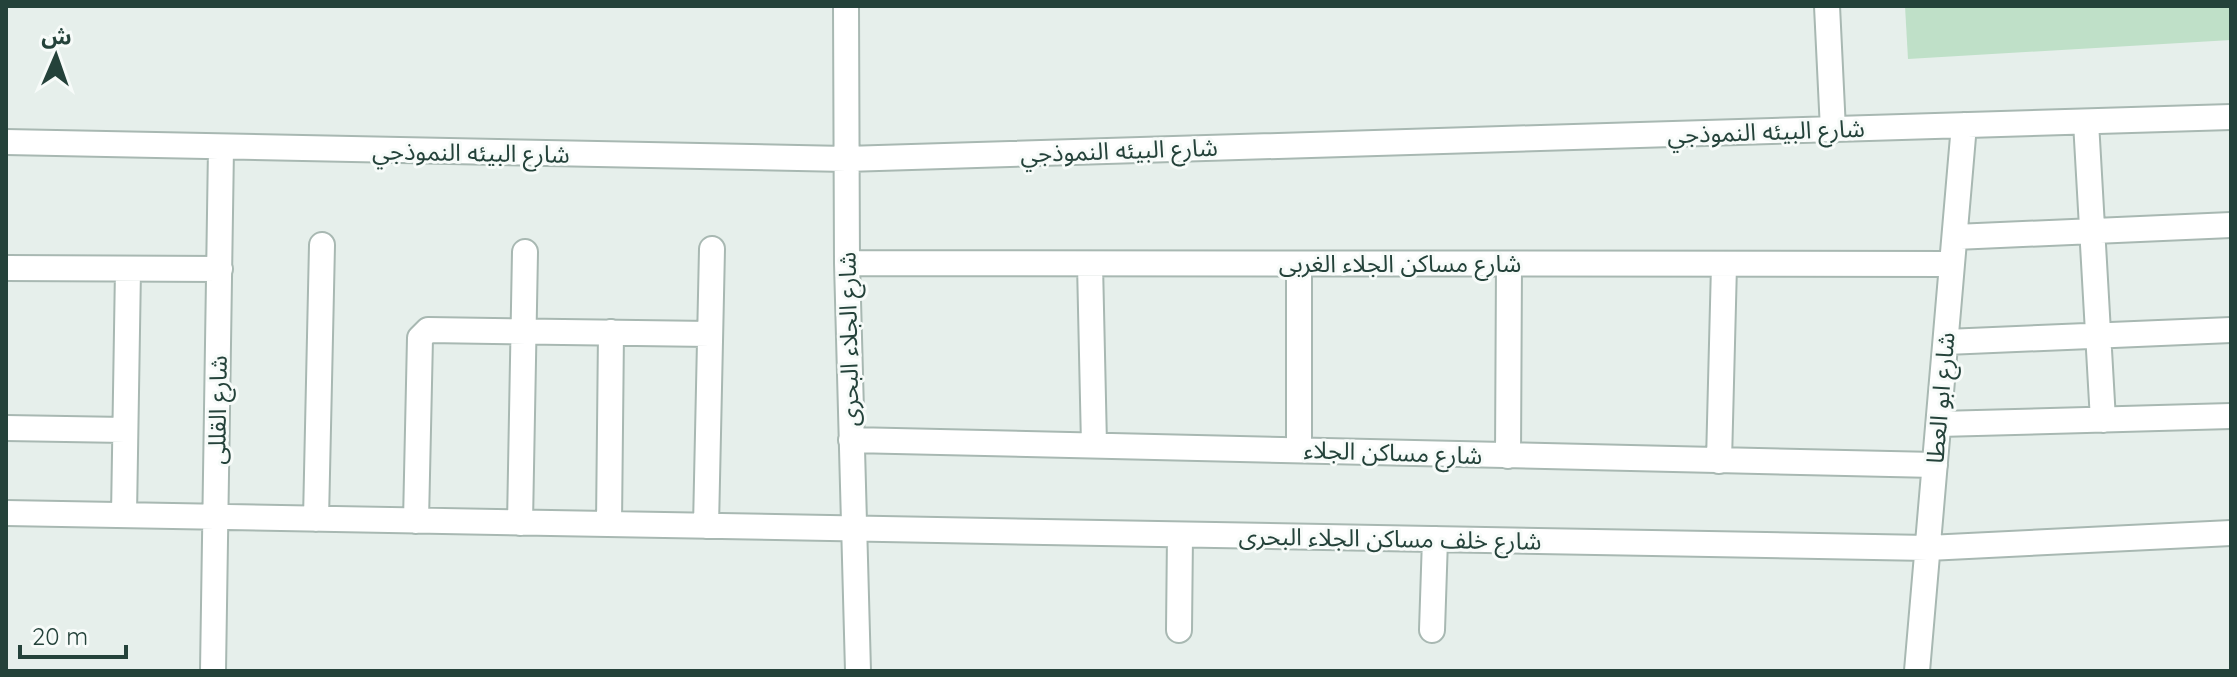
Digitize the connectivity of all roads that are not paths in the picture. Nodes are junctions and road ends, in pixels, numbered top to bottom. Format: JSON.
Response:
{"nodes":[{"id":1,"x":846,"y":6,"type":"edge"},
{"id":2,"x":1827,"y":6,"type":"edge"},
{"id":3,"x":2231,"y":117,"type":"edge"},
{"id":4,"x":2086,"y":122,"type":"junction"},
{"id":5,"x":1964,"y":125,"type":"junction"},
{"id":6,"x":1833,"y":130,"type":"junction"},
{"id":7,"x":6,"y":142,"type":"edge"},
{"id":8,"x":221,"y":148,"type":"junction"},
{"id":9,"x":846,"y":159,"type":"junction"},
{"id":10,"x":2231,"y":225,"type":"edge"},
{"id":11,"x":2093,"y":231,"type":"junction"},
{"id":12,"x":1955,"y":237,"type":"junction"},
{"id":13,"x":322,"y":245,"type":"dead end"},
{"id":14,"x":712,"y":249,"type":"dead end"},
{"id":15,"x":525,"y":252,"type":"dead end"},
{"id":16,"x":847,"y":263,"type":"junction"},
{"id":17,"x":1090,"y":264,"type":"junction"},
{"id":18,"x":1299,"y":264,"type":"junction"},
{"id":19,"x":1509,"y":264,"type":"junction"},
{"id":20,"x":1952,"y":264,"type":"junction"},
{"id":21,"x":1724,"y":265,"type":"junction"},
{"id":22,"x":6,"y":268,"type":"edge"},
{"id":23,"x":128,"y":269,"type":"junction"},
{"id":24,"x":220,"y":269,"type":"junction"},
{"id":25,"x":2231,"y":330,"type":"edge"},
{"id":26,"x":523,"y":331,"type":"junction"},
{"id":27,"x":611,"y":332,"type":"junction"},
{"id":28,"x":710,"y":334,"type":"junction"},
{"id":29,"x":2099,"y":336,"type":"junction"},
{"id":30,"x":1946,"y":342,"type":"junction"},
{"id":31,"x":2231,"y":416,"type":"edge"},
{"id":32,"x":2103,"y":420,"type":"junction"},
{"id":33,"x":1939,"y":424,"type":"junction"},
{"id":34,"x":6,"y":428,"type":"edge"},
{"id":35,"x":125,"y":430,"type":"junction"},
{"id":36,"x":851,"y":440,"type":"junction"},
{"id":37,"x":1094,"y":445,"type":"junction"},
{"id":38,"x":1299,"y":450,"type":"junction"},
{"id":39,"x":1508,"y":456,"type":"junction"},
{"id":40,"x":1719,"y":461,"type":"junction"},
{"id":41,"x":1935,"y":465,"type":"junction"},
{"id":42,"x":6,"y":513,"type":"edge"},
{"id":43,"x":124,"y":515,"type":"junction"},
{"id":44,"x":216,"y":517,"type":"junction"},
{"id":45,"x":316,"y":519,"type":"junction"},
{"id":46,"x":416,"y":521,"type":"junction"},
{"id":47,"x":520,"y":523,"type":"junction"},
{"id":48,"x":609,"y":524,"type":"junction"},
{"id":49,"x":706,"y":526,"type":"junction"},
{"id":50,"x":852,"y":528,"type":"junction"},
{"id":51,"x":2231,"y":533,"type":"edge"},
{"id":52,"x":1180,"y":535,"type":"junction"},
{"id":53,"x":1435,"y":539,"type":"junction"},
{"id":54,"x":1928,"y":548,"type":"junction"},
{"id":55,"x":1179,"y":630,"type":"dead end"},
{"id":56,"x":1432,"y":630,"type":"dead end"},
{"id":57,"x":213,"y":671,"type":"edge"},
{"id":58,"x":858,"y":671,"type":"edge"},
{"id":59,"x":1917,"y":671,"type":"edge"}],
"edges":[{"from":1,"to":9,"type":"street","name":"شارع الجلاء البحرى"},
{"from":2,"to":6,"type":"street"},
{"from":3,"to":4,"type":"street","name":"شارع البيئه النموذجي"},
{"from":4,"to":5,"type":"street","name":"شارع البيئه النموذجي"},
{"from":4,"to":11,"type":"street"},
{"from":5,"to":6,"type":"street","name":"شارع البيئه النموذجي"},
{"from":5,"to":12,"type":"street","name":"شارع ابو العطا"},
{"from":6,"to":9,"type":"street","name":"شارع البيئه النموذجي"},
{"from":7,"to":8,"type":"street","name":"شارع البيئه النموذجي"},
{"from":8,"to":9,"type":"street","name":"شارع البيئه النموذجي"},
{"from":8,"to":24,"type":"street","name":"شارع القللى"},
{"from":9,"to":16,"type":"street","name":"شارع الجلاء البحرى"},
{"from":10,"to":11,"type":"street"},
{"from":11,"to":12,"type":"street"},
{"from":11,"to":29,"type":"street"},
{"from":12,"to":20,"type":"street","name":"شارع ابو العطا"},
{"from":13,"to":45,"type":"street"},
{"from":14,"to":28,"type":"street"},
{"from":15,"to":26,"type":"street"},
{"from":16,"to":17,"type":"street","name":"شارع مساكن الجلاء الغربى"},
{"from":16,"to":36,"type":"street","name":"شارع الجلاء البحرى"},
{"from":17,"to":18,"type":"street","name":"شارع مساكن الجلاء الغربى"},
{"from":17,"to":37,"type":"street"},
{"from":18,"to":19,"type":"street","name":"شارع مساكن الجلاء الغربى"},
{"from":18,"to":38,"type":"street"},
{"from":19,"to":21,"type":"street","name":"شارع مساكن الجلاء الغربى"},
{"from":19,"to":39,"type":"street"},
{"from":20,"to":21,"type":"street","name":"شارع مساكن الجلاء الغربى"},
{"from":20,"to":30,"type":"street","name":"شارع ابو العطا"},
{"from":21,"to":40,"type":"street"},
{"from":22,"to":23,"type":"street"},
{"from":23,"to":24,"type":"street"},
{"from":23,"to":35,"type":"street"},
{"from":24,"to":44,"type":"street","name":"شارع القللى"},
{"from":25,"to":29,"type":"street"},
{"from":26,"to":27,"type":"street"},
{"from":26,"to":46,"type":"street"},
{"from":26,"to":47,"type":"street"},
{"from":27,"to":28,"type":"street"},
{"from":27,"to":48,"type":"street"},
{"from":28,"to":49,"type":"street"},
{"from":29,"to":30,"type":"street"},
{"from":29,"to":32,"type":"street"},
{"from":30,"to":33,"type":"street","name":"شارع ابو العطا"},
{"from":31,"to":32,"type":"street"},
{"from":32,"to":33,"type":"street"},
{"from":33,"to":41,"type":"street","name":"شارع ابو العطا"},
{"from":34,"to":35,"type":"street"},
{"from":35,"to":43,"type":"street"},
{"from":36,"to":37,"type":"street","name":"شارع مساكن الجلاء"},
{"from":36,"to":50,"type":"street","name":"شارع الجلاء البحرى"},
{"from":37,"to":38,"type":"street","name":"شارع مساكن الجلاء"},
{"from":38,"to":39,"type":"street","name":"شارع مساكن الجلاء"},
{"from":39,"to":40,"type":"street","name":"شارع مساكن الجلاء"},
{"from":40,"to":41,"type":"street","name":"شارع مساكن الجلاء"},
{"from":41,"to":54,"type":"street","name":"شارع ابو العطا"},
{"from":42,"to":43,"type":"street","name":"شارع خلف مساكن الجلاء البحرى"},
{"from":43,"to":44,"type":"street","name":"شارع خلف مساكن الجلاء البحرى"},
{"from":44,"to":45,"type":"street","name":"شارع خلف مساكن الجلاء البحرى"},
{"from":44,"to":57,"type":"street","name":"شارع القللى"},
{"from":45,"to":46,"type":"street","name":"شارع خلف مساكن الجلاء البحرى"},
{"from":46,"to":47,"type":"street","name":"شارع خلف مساكن الجلاء البحرى"},
{"from":47,"to":48,"type":"street","name":"شارع خلف مساكن الجلاء البحرى"},
{"from":48,"to":49,"type":"street","name":"شارع خلف مساكن الجلاء البحرى"},
{"from":49,"to":50,"type":"street","name":"شارع خلف مساكن الجلاء البحرى"},
{"from":50,"to":52,"type":"street","name":"شارع خلف مساكن الجلاء البحرى"},
{"from":50,"to":58,"type":"street","name":"شارع الجلاء البحرى"},
{"from":51,"to":54,"type":"street","name":"شارع خلف مساكن الجلاء البحرى"},
{"from":52,"to":53,"type":"street","name":"شارع خلف مساكن الجلاء البحرى"},
{"from":52,"to":55,"type":"street"},
{"from":53,"to":54,"type":"street","name":"شارع خلف مساكن الجلاء البحرى"},
{"from":53,"to":56,"type":"street"},
{"from":54,"to":59,"type":"street","name":"شارع ابو العطا"}]}
